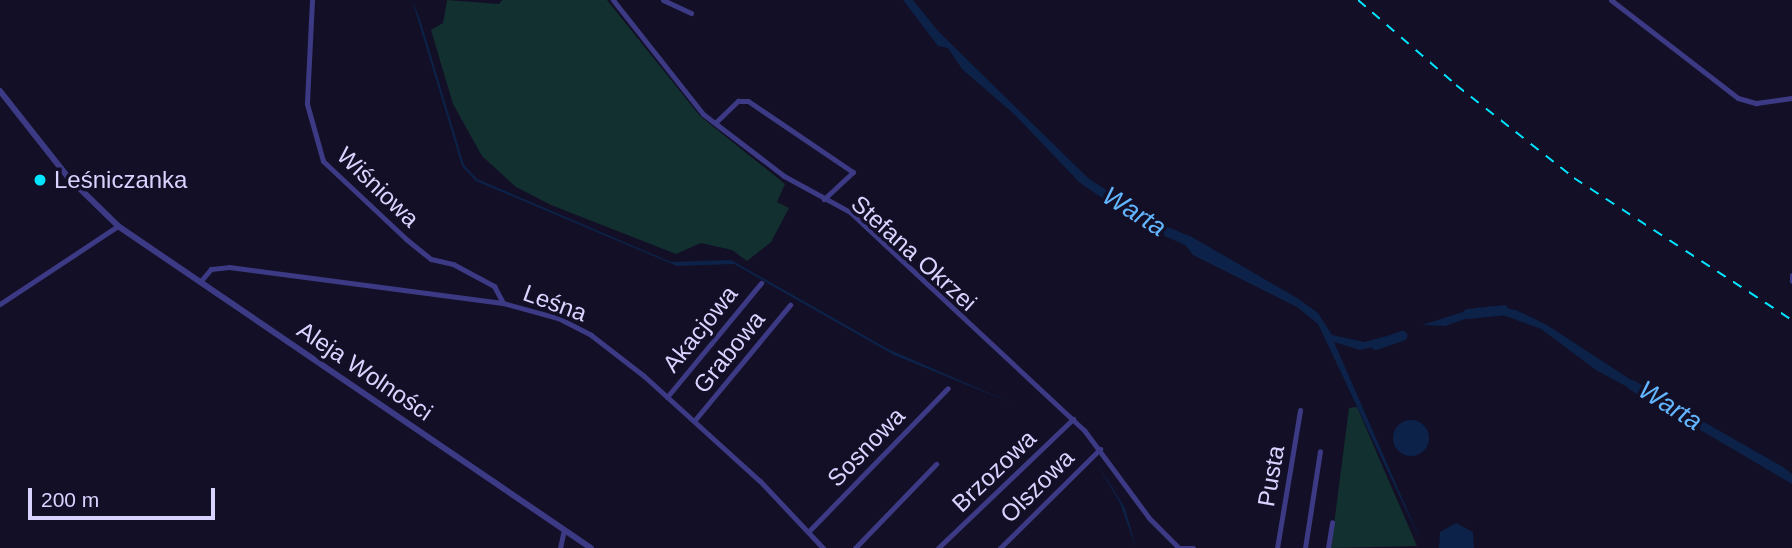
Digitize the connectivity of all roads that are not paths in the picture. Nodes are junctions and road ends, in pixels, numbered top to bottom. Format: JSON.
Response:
{"nodes":[{"id":1,"x":312,"y":0,"type":"edge"},
{"id":2,"x":613,"y":0,"type":"edge"},
{"id":3,"x":663,"y":0,"type":"edge"},
{"id":4,"x":1611,"y":0,"type":"edge"},
{"id":5,"x":691,"y":13,"type":"dead end"},
{"id":6,"x":0,"y":91,"type":"edge"},
{"id":7,"x":1792,"y":98,"type":"edge"},
{"id":8,"x":715,"y":123,"type":"junction"},
{"id":9,"x":824,"y":199,"type":"junction"},
{"id":10,"x":118,"y":226,"type":"junction"},
{"id":11,"x":1792,"y":275,"type":"edge"},
{"id":12,"x":1792,"y":281,"type":"edge"},
{"id":13,"x":201,"y":282,"type":"junction"},
{"id":14,"x":761,"y":283,"type":"dead end"},
{"id":15,"x":503,"y":303,"type":"junction"},
{"id":16,"x":0,"y":304,"type":"edge"},
{"id":17,"x":790,"y":305,"type":"dead end"},
{"id":18,"x":948,"y":388,"type":"dead end"},
{"id":19,"x":667,"y":397,"type":"junction"},
{"id":20,"x":1300,"y":411,"type":"dead end"},
{"id":21,"x":1073,"y":419,"type":"junction"},
{"id":22,"x":694,"y":421,"type":"junction"},
{"id":23,"x":1098,"y":450,"type":"junction"},
{"id":24,"x":1320,"y":451,"type":"dead end"},
{"id":25,"x":936,"y":464,"type":"dead end"},
{"id":26,"x":1332,"y":522,"type":"dead end"},
{"id":27,"x":564,"y":529,"type":"junction"},
{"id":28,"x":808,"y":531,"type":"junction"},
{"id":29,"x":560,"y":548,"type":"edge"},
{"id":30,"x":591,"y":548,"type":"edge"},
{"id":31,"x":823,"y":548,"type":"edge"},
{"id":32,"x":855,"y":548,"type":"edge"},
{"id":33,"x":939,"y":548,"type":"edge"},
{"id":34,"x":1000,"y":548,"type":"edge"},
{"id":35,"x":1179,"y":548,"type":"edge"},
{"id":36,"x":1194,"y":548,"type":"edge"},
{"id":37,"x":1277,"y":548,"type":"edge"},
{"id":38,"x":1305,"y":548,"type":"edge"},
{"id":39,"x":1328,"y":548,"type":"edge"}],
"edges":[{"from":1,"to":15,"type":"street","name":"Wiśniowa"},
{"from":2,"to":8,"type":"street","name":"Stefana Okrzei"},
{"from":3,"to":5,"type":"street"},
{"from":4,"to":7,"type":"street"},
{"from":6,"to":10,"type":"street","name":"Aleja Wolności"},
{"from":8,"to":9,"type":"street","name":"Stefana Okrzei"},
{"from":8,"to":9,"type":"street"},
{"from":9,"to":21,"type":"street","name":"Stefana Okrzei"},
{"from":10,"to":13,"type":"street","name":"Aleja Wolności"},
{"from":10,"to":16,"type":"street"},
{"from":11,"to":12,"type":"street"},
{"from":13,"to":15,"type":"street","name":"Leśna"},
{"from":13,"to":27,"type":"street","name":"Aleja Wolności"},
{"from":14,"to":19,"type":"street","name":"Akacjowa"},
{"from":15,"to":19,"type":"street","name":"Leśna"},
{"from":17,"to":22,"type":"street","name":"Grabowa"},
{"from":18,"to":28,"type":"street","name":"Sosnowa"},
{"from":19,"to":22,"type":"street","name":"Leśna"},
{"from":20,"to":37,"type":"street","name":"Pusta"},
{"from":21,"to":23,"type":"street","name":"Stefana Okrzei"},
{"from":21,"to":33,"type":"street","name":"Brzozowa"},
{"from":22,"to":28,"type":"street","name":"Leśna"},
{"from":23,"to":34,"type":"street","name":"Olszowa"},
{"from":23,"to":35,"type":"street","name":"Stefana Okrzei"},
{"from":24,"to":38,"type":"street"},
{"from":25,"to":32,"type":"street"},
{"from":26,"to":39,"type":"street"},
{"from":27,"to":29,"type":"street"},
{"from":27,"to":30,"type":"street","name":"Aleja Wolności"},
{"from":28,"to":31,"type":"street","name":"Leśna"},
{"from":35,"to":36,"type":"street"}]}
